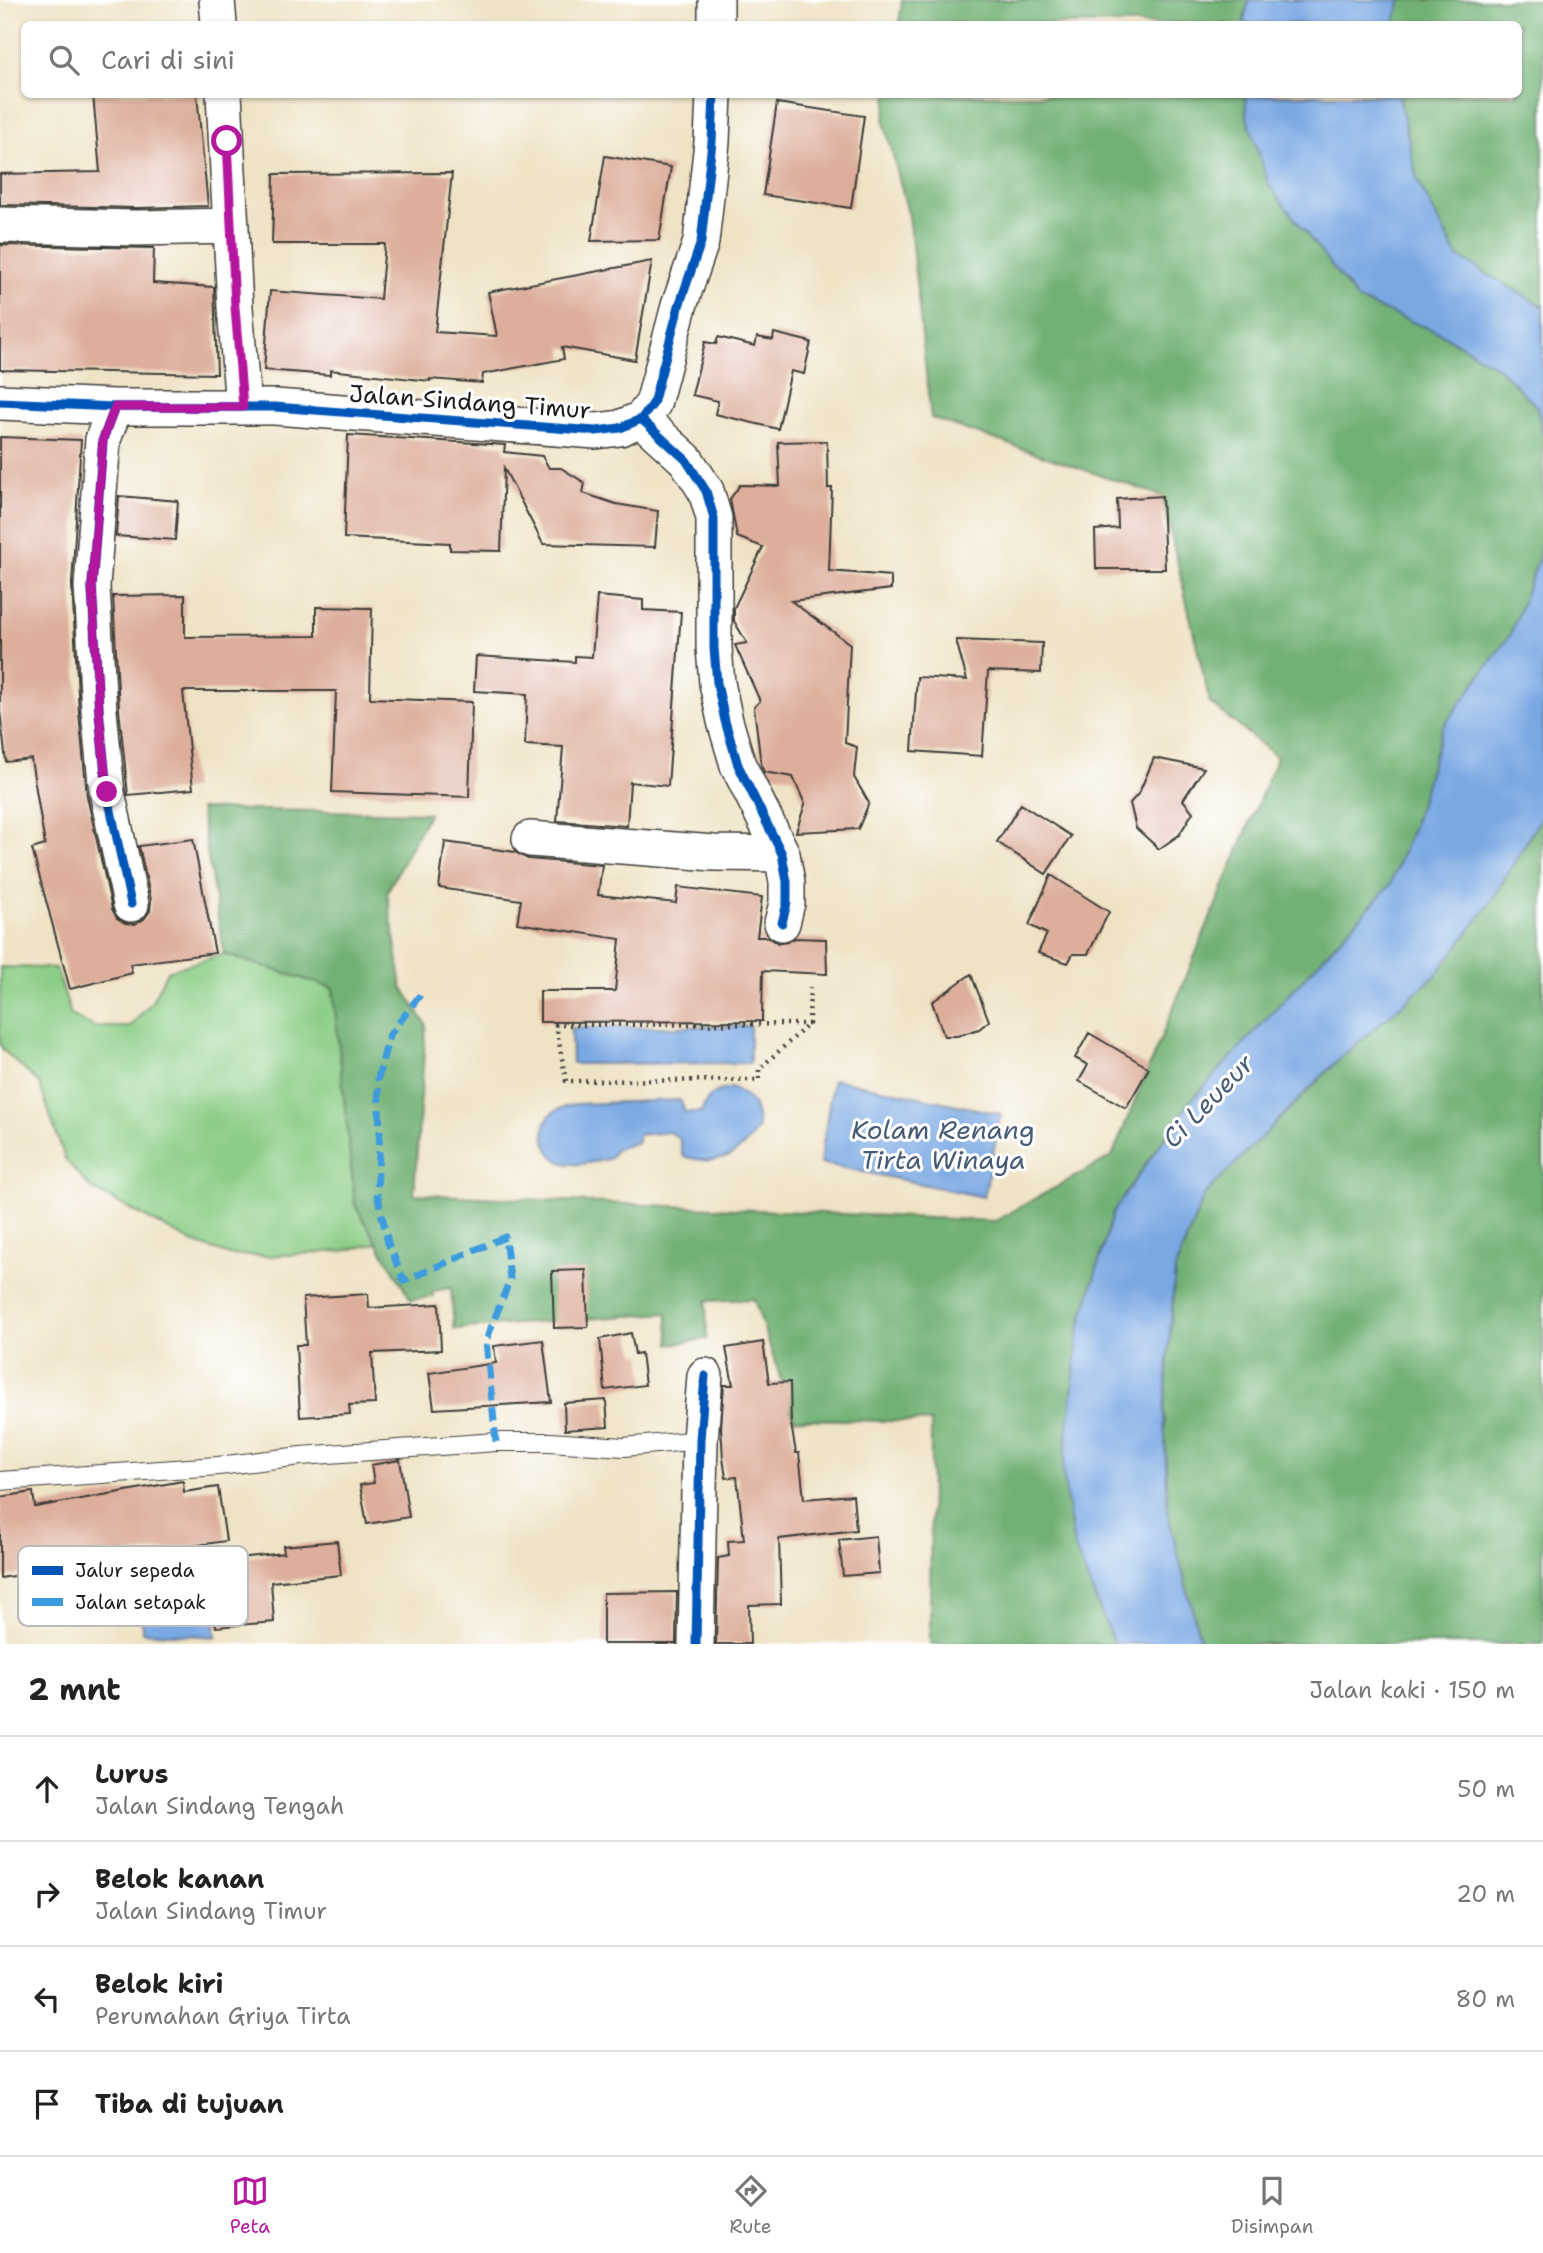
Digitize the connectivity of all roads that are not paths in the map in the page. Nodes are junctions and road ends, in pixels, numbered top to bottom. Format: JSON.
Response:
{"nodes":[{"id":1,"x":217,"y":0,"type":"edge"},
{"id":2,"x":716,"y":0,"type":"edge"},
{"id":3,"x":219,"y":21,"type":"edge"},
{"id":4,"x":716,"y":21,"type":"edge"},
{"id":5,"x":223,"y":98,"type":"edge"},
{"id":6,"x":714,"y":98,"type":"edge"},
{"id":7,"x":0,"y":225,"type":"edge"},
{"id":8,"x":231,"y":226,"type":"junction"},
{"id":9,"x":0,"y":402,"type":"edge"},
{"id":10,"x":115,"y":407,"type":"junction"},
{"id":11,"x":243,"y":407,"type":"junction"},
{"id":12,"x":640,"y":419,"type":"junction"},
{"id":13,"x":530,"y":839,"type":"dead end"},
{"id":14,"x":782,"y":854,"type":"junction"},
{"id":15,"x":131,"y":904,"type":"dead end"},
{"id":16,"x":782,"y":923,"type":"dead end"},
{"id":17,"x":705,"y":1376,"type":"dead end"},
{"id":18,"x":700,"y":1440,"type":"junction"},
{"id":19,"x":0,"y":1481,"type":"edge"},
{"id":20,"x":696,"y":1644,"type":"edge"}],
"edges":[{"from":1,"to":3,"type":"street"},
{"from":2,"to":4,"type":"street"},
{"from":5,"to":8,"type":"street"},
{"from":6,"to":12,"type":"street"},
{"from":7,"to":8,"type":"street"},
{"from":8,"to":11,"type":"street"},
{"from":9,"to":10,"type":"street","name":"Jalan Sindang Timur"},
{"from":10,"to":11,"type":"street","name":"Jalan Sindang Timur"},
{"from":10,"to":15,"type":"street"},
{"from":11,"to":12,"type":"street","name":"Jalan Sindang Timur"},
{"from":12,"to":14,"type":"street"},
{"from":13,"to":14,"type":"street"},
{"from":14,"to":16,"type":"street"},
{"from":17,"to":18,"type":"street"},
{"from":18,"to":19,"type":"lane"},
{"from":18,"to":20,"type":"street"}]}
